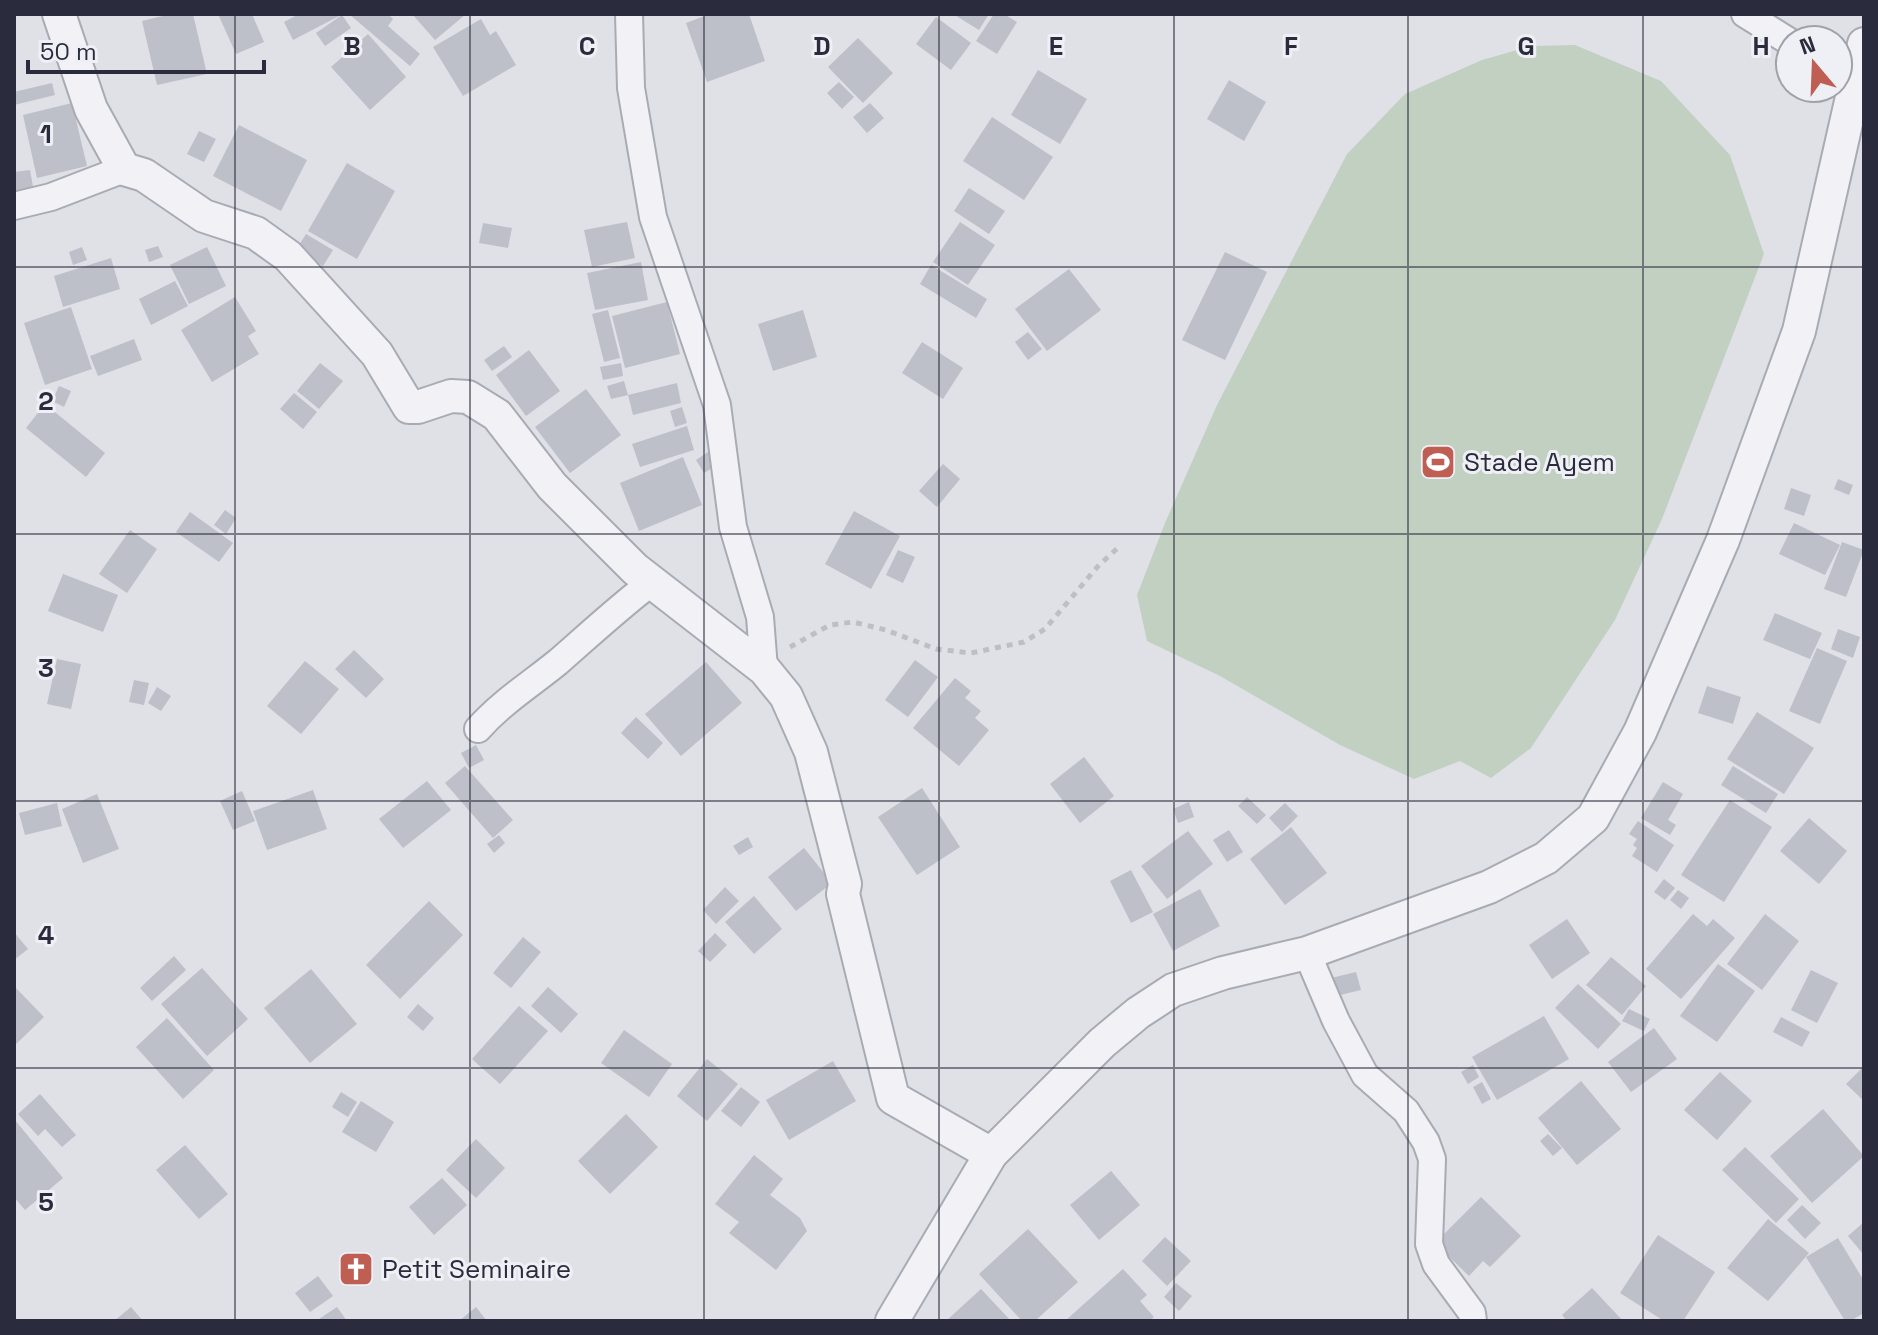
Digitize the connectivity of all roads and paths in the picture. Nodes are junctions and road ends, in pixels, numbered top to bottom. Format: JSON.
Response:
{"nodes":[{"id":1,"x":59,"y":14,"type":"edge"},
{"id":2,"x":629,"y":14,"type":"edge"},
{"id":3,"x":1745,"y":14,"type":"edge"},
{"id":4,"x":1774,"y":32,"type":"edge"},
{"id":5,"x":1864,"y":44,"type":"edge"},
{"id":6,"x":1854,"y":72,"type":"edge"},
{"id":7,"x":1847,"y":104,"type":"edge"},
{"id":8,"x":124,"y":169,"type":"junction"},
{"id":9,"x":14,"y":206,"type":"edge"},
{"id":10,"x":1120,"y":546,"type":"dead end"},
{"id":11,"x":652,"y":582,"type":"junction"},
{"id":12,"x":764,"y":669,"type":"junction"},
{"id":13,"x":478,"y":729,"type":"dead end"},
{"id":14,"x":1307,"y":953,"type":"junction"},
{"id":15,"x":991,"y":1154,"type":"junction"},
{"id":16,"x":892,"y":1321,"type":"edge"},
{"id":17,"x":1473,"y":1321,"type":"edge"}],
"edges":[{"from":1,"to":8,"type":"street"},
{"from":2,"to":12,"type":"street"},
{"from":3,"to":4,"type":"street"},
{"from":5,"to":6,"type":"street"},
{"from":7,"to":14,"type":"street"},
{"from":8,"to":9,"type":"street"},
{"from":8,"to":11,"type":"street"},
{"from":10,"to":12,"type":"path"},
{"from":11,"to":12,"type":"street"},
{"from":11,"to":13,"type":"street"},
{"from":12,"to":15,"type":"street"},
{"from":14,"to":15,"type":"street"},
{"from":14,"to":17,"type":"street"},
{"from":15,"to":16,"type":"street"}]}
